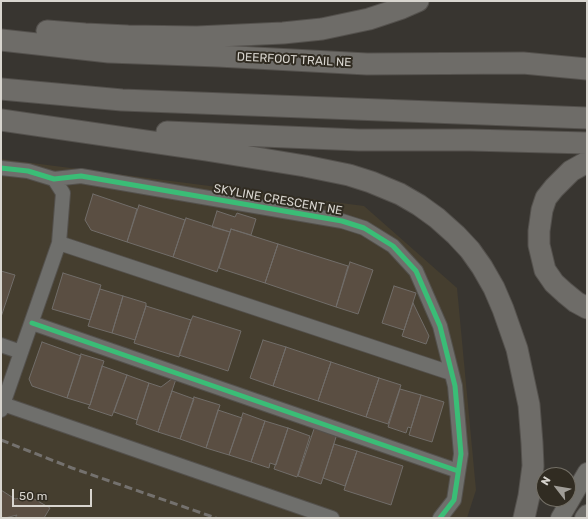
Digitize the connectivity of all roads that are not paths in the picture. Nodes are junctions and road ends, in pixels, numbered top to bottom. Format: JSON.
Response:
{"nodes":[{"id":1,"x":418,"y":1,"type":"edge"},
{"id":2,"x":1,"y":28,"type":"edge"},
{"id":3,"x":1,"y":40,"type":"edge"},
{"id":4,"x":587,"y":69,"type":"edge"},
{"id":5,"x":1,"y":89,"type":"edge"},
{"id":6,"x":1,"y":117,"type":"edge"},
{"id":7,"x":587,"y":118,"type":"edge"},
{"id":8,"x":1,"y":120,"type":"edge"},
{"id":9,"x":587,"y":144,"type":"edge"},
{"id":10,"x":587,"y":162,"type":"edge"},
{"id":11,"x":1,"y":168,"type":"edge"},
{"id":12,"x":54,"y":179,"type":"junction"},
{"id":13,"x":59,"y":243,"type":"junction"},
{"id":14,"x":587,"y":308,"type":"edge"},
{"id":15,"x":32,"y":323,"type":"junction"},
{"id":16,"x":1,"y":345,"type":"edge"},
{"id":17,"x":21,"y":352,"type":"junction"},
{"id":18,"x":451,"y":373,"type":"junction"},
{"id":19,"x":2,"y":407,"type":"edge"},
{"id":20,"x":458,"y":472,"type":"junction"},
{"id":21,"x":587,"y":472,"type":"edge"},
{"id":22,"x":587,"y":514,"type":"edge"},
{"id":23,"x":332,"y":518,"type":"edge"},
{"id":24,"x":440,"y":518,"type":"edge"},
{"id":25,"x":524,"y":518,"type":"edge"},
{"id":26,"x":560,"y":518,"type":"edge"},
{"id":27,"x":584,"y":518,"type":"edge"}],
"edges":[{"from":1,"to":2,"type":"highway"},
{"from":3,"to":4,"type":"highway","name":"DEERFOOT TRAIL NE"},
{"from":5,"to":7,"type":"highway"},
{"from":6,"to":9,"type":"highway"},
{"from":8,"to":25,"type":"highway"},
{"from":10,"to":14,"type":"highway"},
{"from":11,"to":12,"type":"street"},
{"from":12,"to":13,"type":"street"},
{"from":12,"to":18,"type":"street","name":"SKYLINE CRESCENT NE"},
{"from":13,"to":15,"type":"street"},
{"from":13,"to":18,"type":"street"},
{"from":15,"to":17,"type":"street"},
{"from":15,"to":20,"type":"street"},
{"from":16,"to":17,"type":"street"},
{"from":17,"to":19,"type":"street"},
{"from":18,"to":20,"type":"street","name":"SKYLINE CRESCENT NE"},
{"from":19,"to":23,"type":"street"},
{"from":20,"to":24,"type":"street","name":"SKYLINE CRESCENT NE"},
{"from":21,"to":26,"type":"main road"},
{"from":22,"to":27,"type":"main road"}]}
